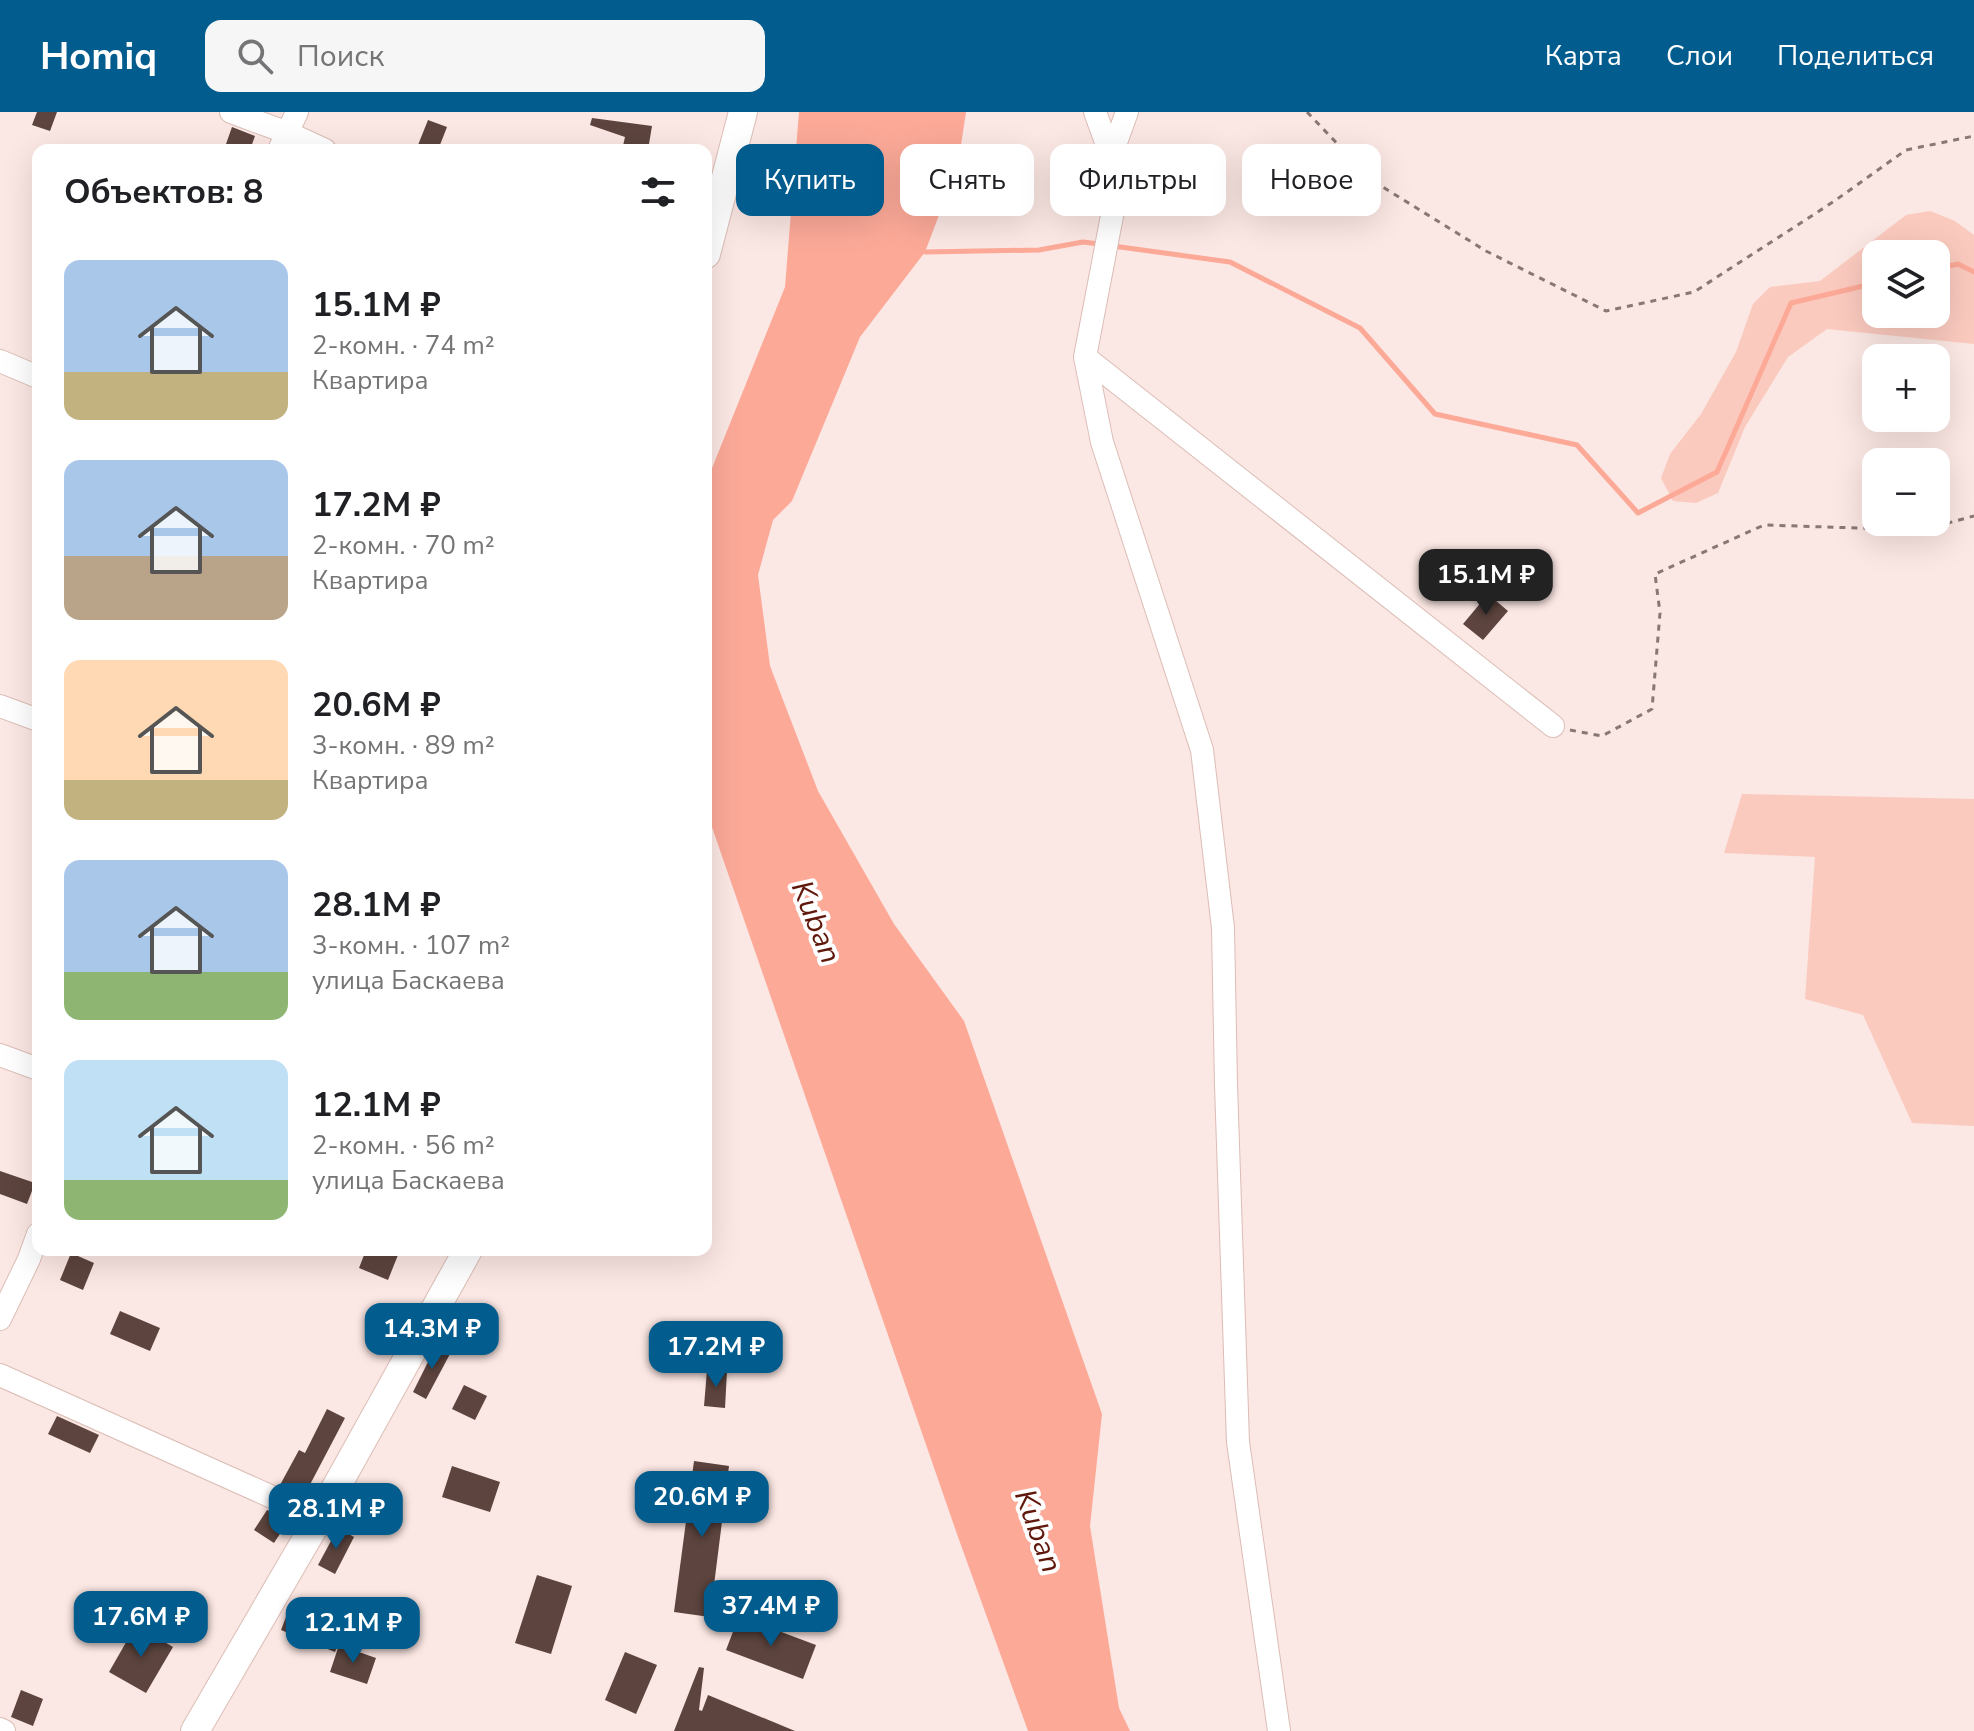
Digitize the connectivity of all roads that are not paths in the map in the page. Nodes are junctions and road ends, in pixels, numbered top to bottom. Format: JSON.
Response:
{"nodes":[{"id":1,"x":231,"y":112,"type":"edge"},
{"id":2,"x":297,"y":112,"type":"edge"},
{"id":3,"x":743,"y":112,"type":"edge"},
{"id":4,"x":1095,"y":112,"type":"edge"},
{"id":5,"x":1127,"y":112,"type":"edge"},
{"id":6,"x":283,"y":141,"type":"edge"},
{"id":7,"x":1107,"y":144,"type":"edge"},
{"id":8,"x":1115,"y":144,"type":"edge"},
{"id":9,"x":1112,"y":216,"type":"edge"},
{"id":10,"x":712,"y":231,"type":"edge"},
{"id":11,"x":1085,"y":357,"type":"junction"},
{"id":12,"x":0,"y":361,"type":"edge"},
{"id":13,"x":32,"y":374,"type":"edge"},
{"id":14,"x":0,"y":706,"type":"edge"},
{"id":15,"x":32,"y":718,"type":"edge"},
{"id":16,"x":1553,"y":726,"type":"road end"},
{"id":17,"x":0,"y":1055,"type":"edge"},
{"id":18,"x":32,"y":1067,"type":"edge"},
{"id":19,"x":32,"y":1251,"type":"edge"},
{"id":20,"x":465,"y":1256,"type":"edge"},
{"id":21,"x":0,"y":1319,"type":"edge"},
{"id":22,"x":0,"y":1375,"type":"edge"},
{"id":23,"x":319,"y":1518,"type":"junction"},
{"id":24,"x":195,"y":1731,"type":"edge"},
{"id":25,"x":1279,"y":1731,"type":"edge"}],
"edges":[{"from":1,"to":6,"type":"street"},
{"from":2,"to":6,"type":"street"},
{"from":3,"to":10,"type":"main road"},
{"from":4,"to":7,"type":"street"},
{"from":5,"to":8,"type":"street"},
{"from":9,"to":11,"type":"street"},
{"from":11,"to":16,"type":"street"},
{"from":11,"to":25,"type":"street"},
{"from":12,"to":13,"type":"street"},
{"from":14,"to":15,"type":"street"},
{"from":17,"to":18,"type":"street"},
{"from":19,"to":21,"type":"street"},
{"from":20,"to":23,"type":"main road"},
{"from":22,"to":23,"type":"street"},
{"from":23,"to":24,"type":"main road"}]}
